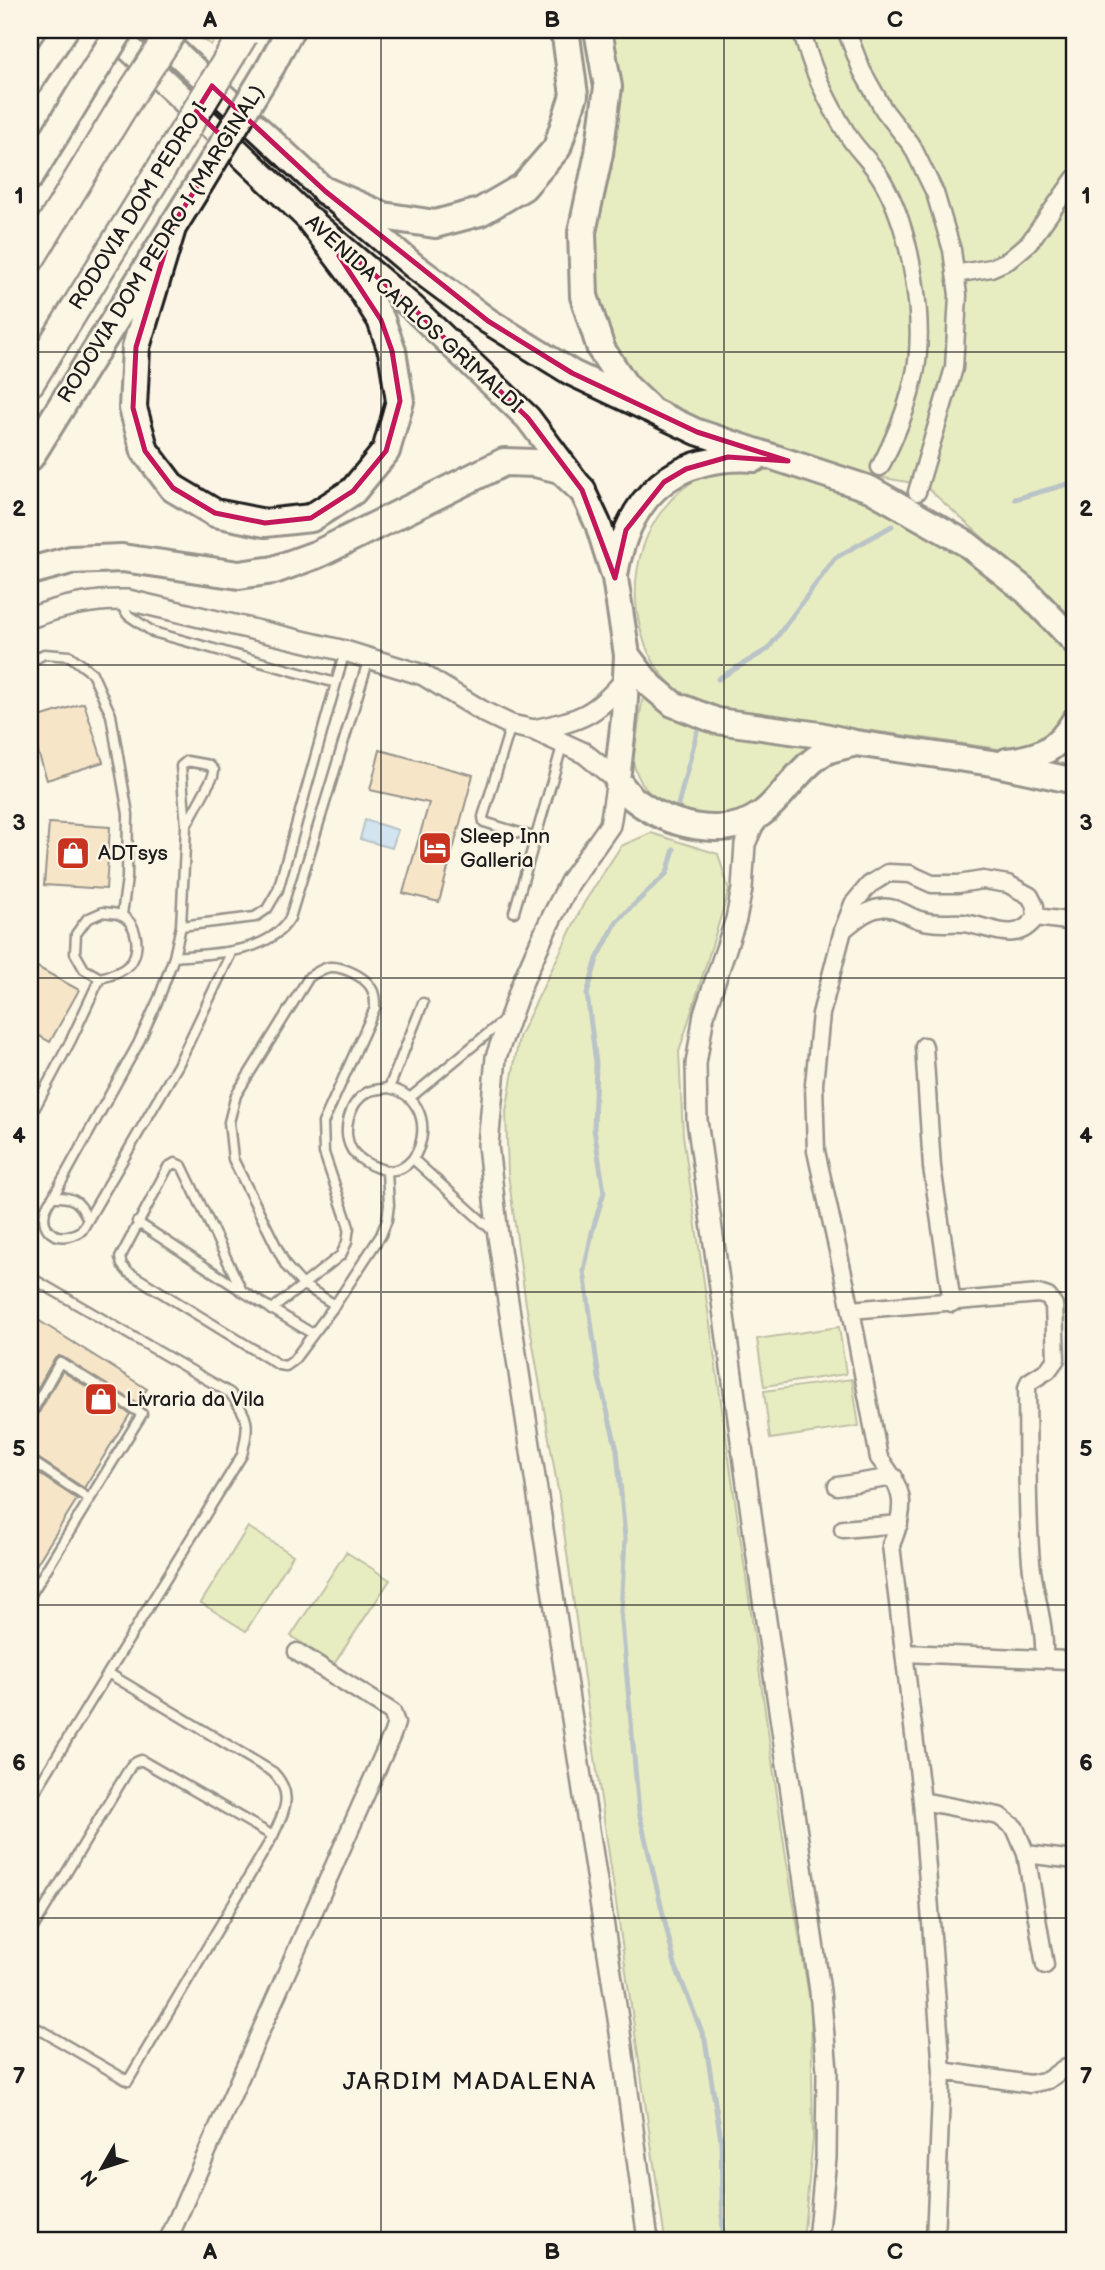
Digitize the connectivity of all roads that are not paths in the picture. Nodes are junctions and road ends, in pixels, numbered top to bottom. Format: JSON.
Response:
{"nodes":[{"id":1,"x":110,"y":30,"type":"edge"},
{"id":2,"x":120,"y":30,"type":"edge"},
{"id":3,"x":152,"y":30,"type":"edge"},
{"id":4,"x":173,"y":30,"type":"edge"},
{"id":5,"x":561,"y":30,"type":"edge"},
{"id":6,"x":598,"y":30,"type":"edge"},
{"id":7,"x":802,"y":30,"type":"edge"},
{"id":8,"x":846,"y":30,"type":"edge"},
{"id":9,"x":245,"y":32,"type":"edge"},
{"id":10,"x":290,"y":32,"type":"edge"},
{"id":11,"x":60,"y":37,"type":"edge"},
{"id":12,"x":30,"y":82,"type":"edge"},
{"id":13,"x":30,"y":176,"type":"edge"},
{"id":14,"x":1075,"y":178,"type":"edge"},
{"id":15,"x":325,"y":191,"type":"junction"},
{"id":16,"x":311,"y":221,"type":"junction"},
{"id":17,"x":173,"y":225,"type":"junction"},
{"id":18,"x":30,"y":259,"type":"edge"},
{"id":19,"x":955,"y":274,"type":"junction"},
{"id":20,"x":30,"y":382,"type":"edge"},
{"id":21,"x":647,"y":407,"type":"junction"},
{"id":22,"x":30,"y":457,"type":"edge"},
{"id":23,"x":788,"y":461,"type":"junction"},
{"id":24,"x":880,"y":467,"type":"dead end"},
{"id":25,"x":582,"y":490,"type":"junction"},
{"id":26,"x":917,"y":492,"type":"dead end"},
{"id":27,"x":30,"y":571,"type":"edge"},
{"id":28,"x":615,"y":578,"type":"junction"},
{"id":29,"x":117,"y":600,"type":"junction"},
{"id":30,"x":30,"y":618,"type":"edge"},
{"id":31,"x":1074,"y":643,"type":"edge"},
{"id":32,"x":345,"y":651,"type":"junction"},
{"id":33,"x":369,"y":658,"type":"junction"},
{"id":34,"x":30,"y":662,"type":"edge"},
{"id":35,"x":626,"y":667,"type":"junction"},
{"id":36,"x":336,"y":683,"type":"junction"},
{"id":37,"x":1075,"y":720,"type":"edge"},
{"id":38,"x":511,"y":725,"type":"junction"},
{"id":39,"x":534,"y":730,"type":"junction"},
{"id":40,"x":563,"y":743,"type":"junction"},
{"id":41,"x":855,"y":743,"type":"junction"},
{"id":42,"x":992,"y":763,"type":"junction"},
{"id":43,"x":617,"y":780,"type":"junction"},
{"id":44,"x":1075,"y":781,"type":"edge"},
{"id":45,"x":762,"y":813,"type":"junction"},
{"id":46,"x":186,"y":826,"type":"junction"},
{"id":47,"x":536,"y":838,"type":"junction"},
{"id":48,"x":514,"y":912,"type":"dead end"},
{"id":49,"x":122,"y":915,"type":"junction"},
{"id":50,"x":1036,"y":917,"type":"junction"},
{"id":51,"x":1075,"y":922,"type":"edge"},
{"id":52,"x":181,"y":926,"type":"junction"},
{"id":53,"x":843,"y":930,"type":"junction"},
{"id":54,"x":232,"y":951,"type":"junction"},
{"id":55,"x":174,"y":957,"type":"junction"},
{"id":56,"x":100,"y":978,"type":"junction"},
{"id":57,"x":423,"y":1003,"type":"dead end"},
{"id":58,"x":511,"y":1014,"type":"junction"},
{"id":59,"x":924,"y":1046,"type":"dead end"},
{"id":60,"x":389,"y":1088,"type":"junction"},
{"id":61,"x":411,"y":1097,"type":"junction"},
{"id":62,"x":30,"y":1117,"type":"edge"},
{"id":63,"x":414,"y":1159,"type":"junction"},
{"id":64,"x":387,"y":1172,"type":"junction"},
{"id":65,"x":53,"y":1197,"type":"junction"},
{"id":66,"x":87,"y":1219,"type":"junction"},
{"id":67,"x":138,"y":1222,"type":"junction"},
{"id":68,"x":498,"y":1236,"type":"junction"},
{"id":69,"x":30,"y":1277,"type":"edge"},
{"id":70,"x":302,"y":1284,"type":"junction"},
{"id":71,"x":242,"y":1291,"type":"junction"},
{"id":72,"x":952,"y":1303,"type":"junction"},
{"id":73,"x":335,"y":1305,"type":"junction"},
{"id":74,"x":271,"y":1310,"type":"junction"},
{"id":75,"x":851,"y":1310,"type":"junction"},
{"id":76,"x":313,"y":1334,"type":"junction"},
{"id":77,"x":30,"y":1415,"type":"edge"},
{"id":78,"x":30,"y":1460,"type":"edge"},
{"id":79,"x":894,"y":1477,"type":"junction"},
{"id":80,"x":837,"y":1486,"type":"dead end"},
{"id":81,"x":89,"y":1499,"type":"junction"},
{"id":82,"x":900,"y":1524,"type":"junction"},
{"id":83,"x":843,"y":1529,"type":"dead end"},
{"id":84,"x":30,"y":1596,"type":"edge"},
{"id":85,"x":297,"y":1652,"type":"dead end"},
{"id":86,"x":905,"y":1653,"type":"junction"},
{"id":87,"x":1044,"y":1658,"type":"junction"},
{"id":88,"x":1068,"y":1660,"type":"dead end"},
{"id":89,"x":108,"y":1673,"type":"junction"},
{"id":90,"x":30,"y":1800,"type":"edge"},
{"id":91,"x":922,"y":1801,"type":"junction"},
{"id":92,"x":273,"y":1836,"type":"junction"},
{"id":93,"x":1026,"y":1854,"type":"junction"},
{"id":94,"x":1075,"y":1860,"type":"edge"},
{"id":95,"x":30,"y":1933,"type":"edge"},
{"id":96,"x":1045,"y":1965,"type":"dead end"},
{"id":97,"x":30,"y":2024,"type":"edge"},
{"id":98,"x":1066,"y":2067,"type":"dead end"},
{"id":99,"x":942,"y":2071,"type":"junction"},
{"id":100,"x":168,"y":2240,"type":"edge"},
{"id":101,"x":648,"y":2240,"type":"edge"},
{"id":102,"x":818,"y":2240,"type":"edge"},
{"id":103,"x":935,"y":2240,"type":"edge"}],
"edges":[{"from":1,"to":16,"type":"main road","name":"AVENIDA CARLOS GRIMALDI"},
{"from":2,"to":13,"type":"highway","bridge":true},
{"from":3,"to":15,"type":"main road","name":"AVENIDA CARLOS GRIMALDI"},
{"from":4,"to":18,"type":"highway","bridge":true},
{"from":5,"to":15,"type":"highway"},
{"from":6,"to":21,"type":"highway"},
{"from":7,"to":24,"type":"street"},
{"from":8,"to":19,"type":"street"},
{"from":9,"to":20,"type":"highway","name":"RODOVIA DOM PEDRO I","bridge":true},
{"from":10,"to":17,"type":"highway","name":"RODOVIA DOM PEDRO I (MARGINAL)","bridge":true},
{"from":11,"to":12,"type":"main road"},
{"from":14,"to":19,"type":"street"},
{"from":15,"to":21,"type":"main road","name":"AVENIDA CARLOS GRIMALDI"},
{"from":16,"to":17,"type":"highway"},
{"from":16,"to":25,"type":"main road","name":"AVENIDA CARLOS GRIMALDI"},
{"from":17,"to":22,"type":"highway","name":"RODOVIA DOM PEDRO I (MARGINAL)"},
{"from":19,"to":26,"type":"street"},
{"from":21,"to":23,"type":"main road","name":"AVENIDA CARLOS GRIMALDI"},
{"from":23,"to":28,"type":"main road"},
{"from":23,"to":31,"type":"main road","name":"AVENIDA CARLOS GRIMALDI"},
{"from":25,"to":27,"type":"highway"},
{"from":25,"to":28,"type":"main road","name":"AVENIDA CARLOS GRIMALDI"},
{"from":28,"to":35,"type":"main road","name":"AVENIDA CARLOS GRIMALDI"},
{"from":29,"to":30,"type":"street"},
{"from":29,"to":32,"type":"street"},
{"from":29,"to":36,"type":"lane"},
{"from":32,"to":33,"type":"street"},
{"from":32,"to":36,"type":"lane"},
{"from":33,"to":38,"type":"street"},
{"from":33,"to":54,"type":"lane"},
{"from":34,"to":49,"type":"lane"},
{"from":35,"to":39,"type":"street"},
{"from":35,"to":41,"type":"main road"},
{"from":35,"to":43,"type":"main road","name":"AVENIDA CARLOS GRIMALDI"},
{"from":36,"to":52,"type":"lane"},
{"from":37,"to":42,"type":"main road"},
{"from":38,"to":39,"type":"street"},
{"from":38,"to":47,"type":"lane"},
{"from":39,"to":40,"type":"street"},
{"from":40,"to":43,"type":"street"},
{"from":40,"to":47,"type":"lane"},
{"from":41,"to":42,"type":"main road"},
{"from":41,"to":45,"type":"main road"},
{"from":42,"to":44,"type":"main road"},
{"from":43,"to":45,"type":"main road"},
{"from":43,"to":58,"type":"street"},
{"from":45,"to":102,"type":"street"},
{"from":46,"to":46,"type":"lane"},
{"from":46,"to":52,"type":"lane"},
{"from":47,"to":48,"type":"lane"},
{"from":49,"to":56,"type":"lane"},
{"from":49,"to":56,"type":"lane"},
{"from":50,"to":51,"type":"street"},
{"from":50,"to":53,"type":"street"},
{"from":50,"to":53,"type":"street"},
{"from":52,"to":55,"type":"lane"},
{"from":53,"to":75,"type":"street"},
{"from":54,"to":55,"type":"lane"},
{"from":54,"to":66,"type":"lane"},
{"from":55,"to":65,"type":"lane"},
{"from":56,"to":62,"type":"lane"},
{"from":57,"to":60,"type":"lane"},
{"from":58,"to":61,"type":"lane"},
{"from":58,"to":68,"type":"street"},
{"from":59,"to":72,"type":"street"},
{"from":60,"to":61,"type":"lane"},
{"from":60,"to":64,"type":"lane"},
{"from":61,"to":63,"type":"lane"},
{"from":63,"to":64,"type":"lane"},
{"from":63,"to":68,"type":"lane"},
{"from":64,"to":73,"type":"lane"},
{"from":65,"to":66,"type":"lane"},
{"from":65,"to":66,"type":"lane"},
{"from":67,"to":71,"type":"lane"},
{"from":67,"to":71,"type":"lane"},
{"from":67,"to":76,"type":"lane"},
{"from":68,"to":101,"type":"street"},
{"from":69,"to":89,"type":"lane"},
{"from":70,"to":70,"type":"lane"},
{"from":70,"to":73,"type":"lane"},
{"from":70,"to":74,"type":"lane"},
{"from":71,"to":74,"type":"lane"},
{"from":72,"to":75,"type":"street"},
{"from":72,"to":87,"type":"street"},
{"from":73,"to":76,"type":"lane"},
{"from":74,"to":76,"type":"lane"},
{"from":75,"to":79,"type":"street"},
{"from":77,"to":81,"type":"lane"},
{"from":78,"to":81,"type":"lane"},
{"from":79,"to":80,"type":"street"},
{"from":79,"to":82,"type":"street"},
{"from":81,"to":84,"type":"lane"},
{"from":82,"to":83,"type":"street"},
{"from":82,"to":86,"type":"street"},
{"from":85,"to":100,"type":"street"},
{"from":86,"to":87,"type":"street"},
{"from":86,"to":91,"type":"street"},
{"from":87,"to":88,"type":"street"},
{"from":89,"to":90,"type":"lane"},
{"from":89,"to":92,"type":"lane"},
{"from":91,"to":93,"type":"street"},
{"from":91,"to":99,"type":"street"},
{"from":92,"to":95,"type":"lane"},
{"from":92,"to":97,"type":"lane"},
{"from":93,"to":94,"type":"street"},
{"from":93,"to":96,"type":"street"},
{"from":98,"to":99,"type":"street"},
{"from":99,"to":103,"type":"street"}]}
